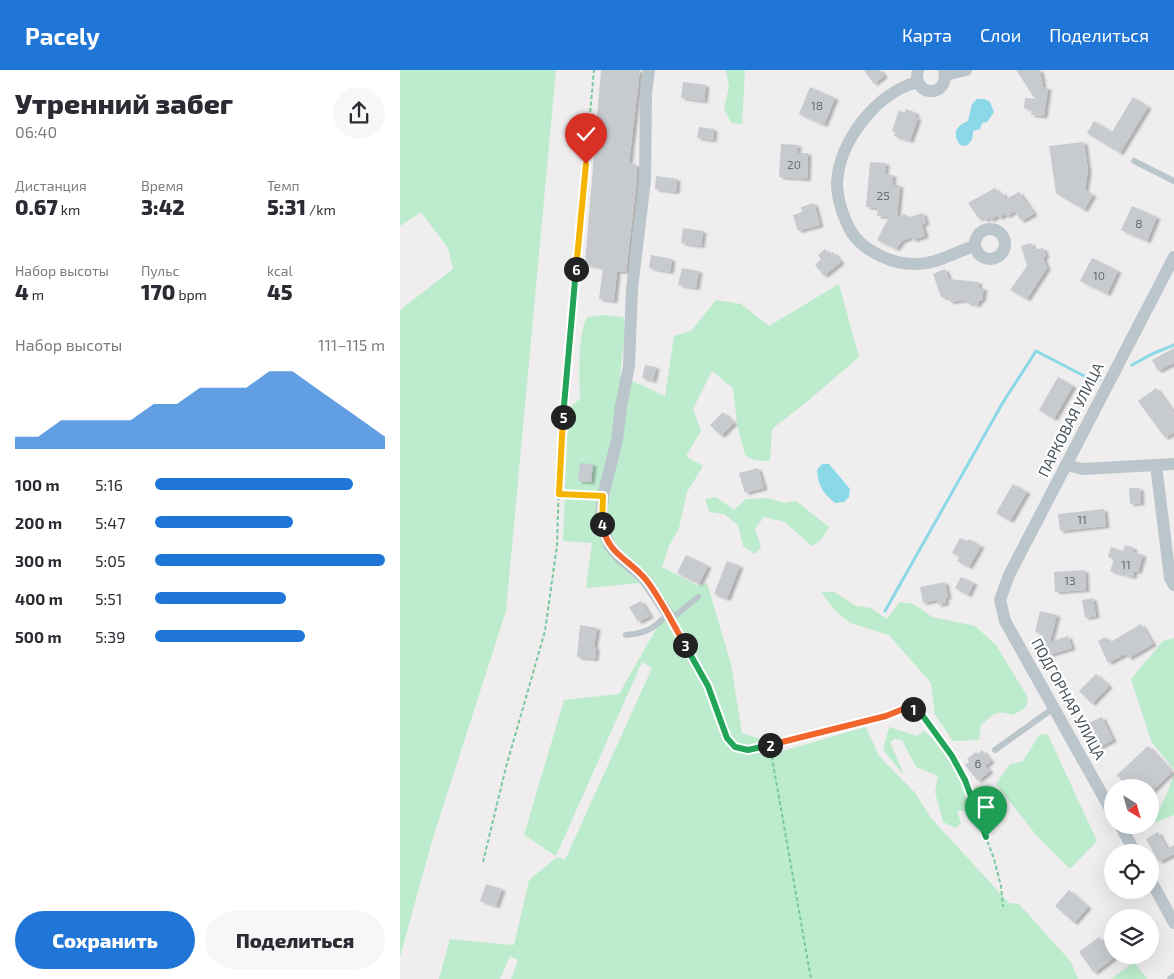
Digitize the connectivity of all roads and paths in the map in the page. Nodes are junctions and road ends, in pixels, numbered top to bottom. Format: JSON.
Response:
{"nodes":[{"id":1,"x":594,"y":70,"type":"edge"},
{"id":2,"x":649,"y":70,"type":"edge"},
{"id":3,"x":966,"y":70,"type":"edge"},
{"id":4,"x":945,"y":72,"type":"edge"},
{"id":5,"x":918,"y":76,"type":"edge"},
{"id":6,"x":1134,"y":160,"type":"dead end"},
{"id":7,"x":1174,"y":181,"type":"edge"},
{"id":8,"x":975,"y":246,"type":"dead end"},
{"id":9,"x":1174,"y":257,"type":"edge"},
{"id":10,"x":1174,"y":464,"type":"edge"},
{"id":11,"x":1066,"y":465,"type":"junction"},
{"id":12,"x":1156,"y":465,"type":"junction"},
{"id":13,"x":559,"y":494,"type":"junction"},
{"id":14,"x":603,"y":496,"type":"junction"},
{"id":15,"x":1174,"y":585,"type":"edge"},
{"id":16,"x":698,"y":597,"type":"dead end"},
{"id":17,"x":1000,"y":600,"type":"joint"},
{"id":18,"x":668,"y":614,"type":"junction"},
{"id":19,"x":626,"y":635,"type":"dead end"},
{"id":20,"x":1055,"y":707,"type":"junction"},
{"id":21,"x":868,"y":721,"type":"joint"},
{"id":22,"x":995,"y":750,"type":"dead end"},
{"id":23,"x":772,"y":758,"type":"dead end"},
{"id":24,"x":1104,"y":797,"type":"edge"},
{"id":25,"x":483,"y":862,"type":"dead end"},
{"id":26,"x":1159,"y":895,"type":"edge"},
{"id":27,"x":1003,"y":907,"type":"dead end"},
{"id":28,"x":1174,"y":922,"type":"edge"},
{"id":29,"x":1174,"y":976,"type":"edge"},
{"id":30,"x":811,"y":979,"type":"edge"},
{"id":31,"x":1170,"y":979,"type":"edge"}],
"edges":[{"from":1,"to":13,"type":"path"},
{"from":2,"to":14,"type":"street"},
{"from":3,"to":4,"type":"street"},
{"from":4,"to":5,"type":"street"},
{"from":5,"to":8,"type":"street"},
{"from":6,"to":7,"type":"lane"},
{"from":9,"to":11,"type":"street","name":"ПАРКОВАЯ УЛИЦА"},
{"from":10,"to":12,"type":"street"},
{"from":11,"to":12,"type":"street"},
{"from":11,"to":17,"type":"street","name":"ПАРКОВАЯ УЛИЦА"},
{"from":12,"to":15,"type":"street"},
{"from":13,"to":14,"type":"path"},
{"from":13,"to":25,"type":"path"},
{"from":14,"to":18,"type":"street"},
{"from":16,"to":18,"type":"lane"},
{"from":17,"to":20,"type":"street","name":"ПОДГОРНАЯ УЛИЦА"},
{"from":18,"to":19,"type":"lane"},
{"from":18,"to":21,"type":"lane"},
{"from":20,"to":22,"type":"lane"},
{"from":20,"to":24,"type":"street","name":"ПОДГОРНАЯ УЛИЦА"},
{"from":21,"to":27,"type":"path"},
{"from":23,"to":30,"type":"path"},
{"from":26,"to":28,"type":"street"},
{"from":29,"to":31,"type":"lane"}]}
